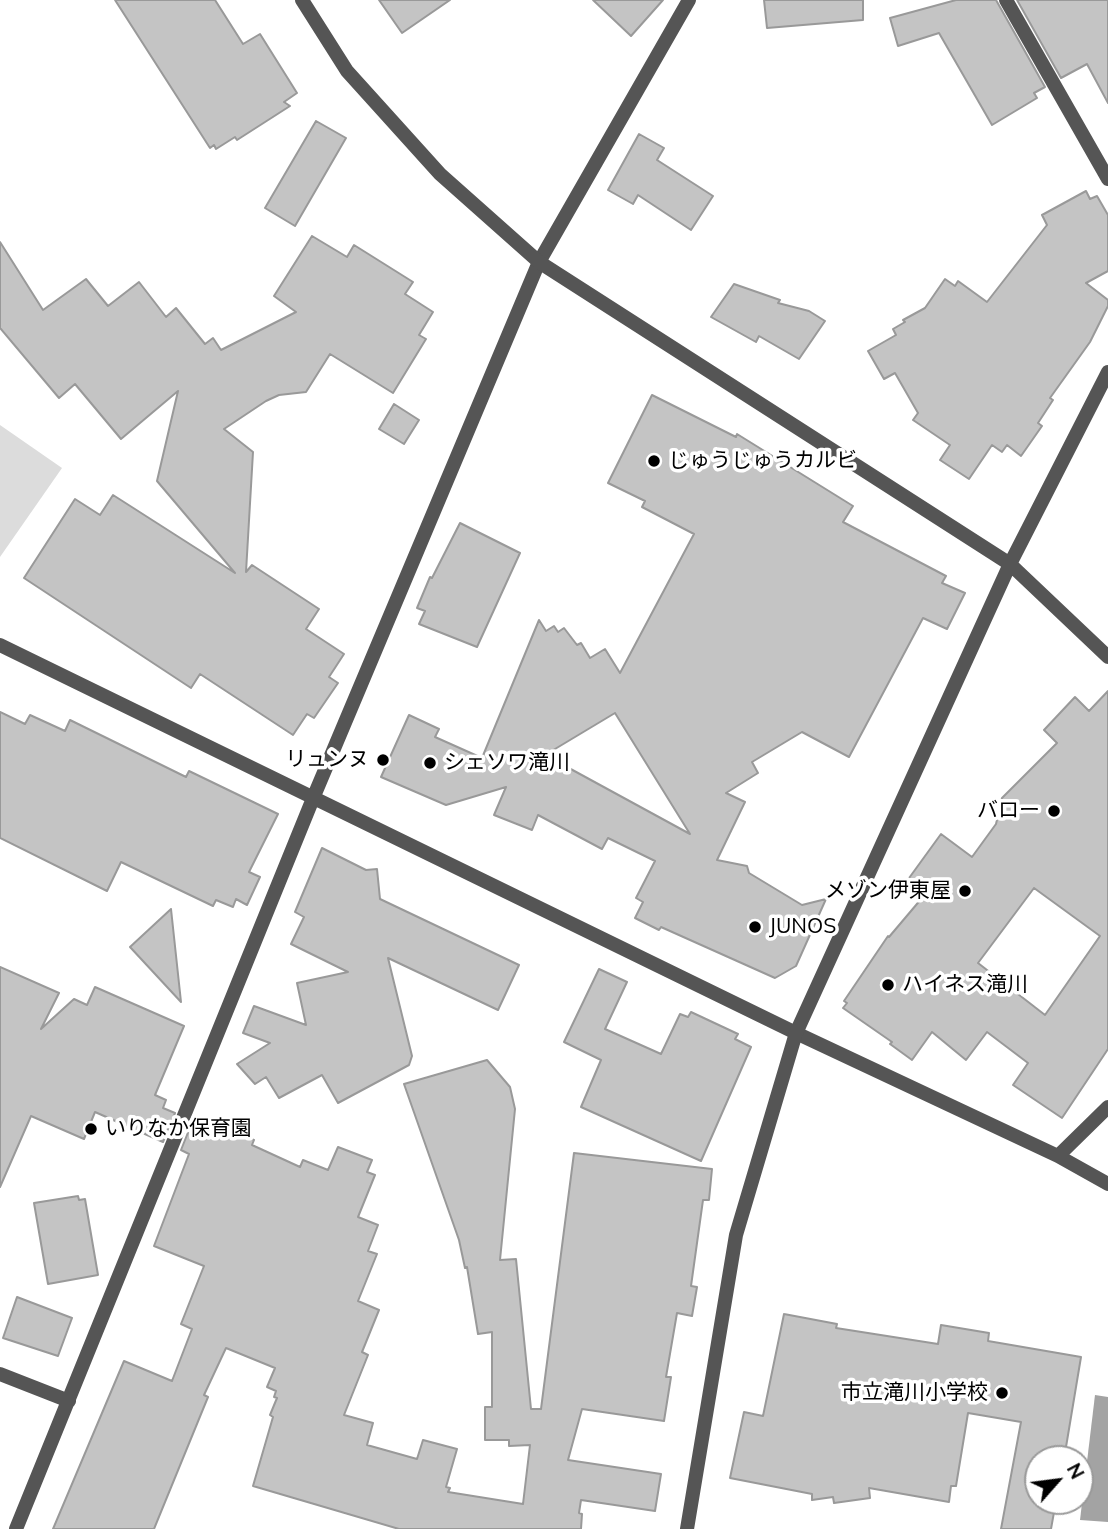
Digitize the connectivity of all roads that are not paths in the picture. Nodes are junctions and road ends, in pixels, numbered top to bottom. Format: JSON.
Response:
{"nodes":[{"id":1,"x":302,"y":0,"type":"edge"},
{"id":2,"x":689,"y":0,"type":"edge"},
{"id":3,"x":1006,"y":0,"type":"edge"},
{"id":4,"x":1108,"y":179,"type":"edge"},
{"id":5,"x":539,"y":262,"type":"junction"},
{"id":6,"x":1108,"y":372,"type":"edge"},
{"id":7,"x":1010,"y":564,"type":"junction"},
{"id":8,"x":0,"y":645,"type":"edge"},
{"id":9,"x":1108,"y":657,"type":"edge"},
{"id":10,"x":314,"y":796,"type":"junction"},
{"id":11,"x":796,"y":1033,"type":"junction"},
{"id":12,"x":1108,"y":1107,"type":"edge"},
{"id":13,"x":1058,"y":1156,"type":"junction"},
{"id":14,"x":1108,"y":1184,"type":"edge"},
{"id":15,"x":0,"y":1374,"type":"edge"},
{"id":16,"x":69,"y":1401,"type":"junction"},
{"id":17,"x":16,"y":1529,"type":"edge"},
{"id":18,"x":687,"y":1529,"type":"edge"}],
"edges":[{"from":1,"to":5,"type":"street"},
{"from":2,"to":5,"type":"street"},
{"from":3,"to":4,"type":"street"},
{"from":5,"to":7,"type":"street"},
{"from":5,"to":10,"type":"street"},
{"from":6,"to":7,"type":"street"},
{"from":7,"to":9,"type":"street"},
{"from":7,"to":11,"type":"street"},
{"from":8,"to":10,"type":"street"},
{"from":10,"to":11,"type":"street"},
{"from":10,"to":16,"type":"street"},
{"from":11,"to":13,"type":"street"},
{"from":11,"to":18,"type":"street"},
{"from":12,"to":13,"type":"street"},
{"from":13,"to":14,"type":"street"},
{"from":15,"to":16,"type":"street"},
{"from":16,"to":17,"type":"street"}]}
